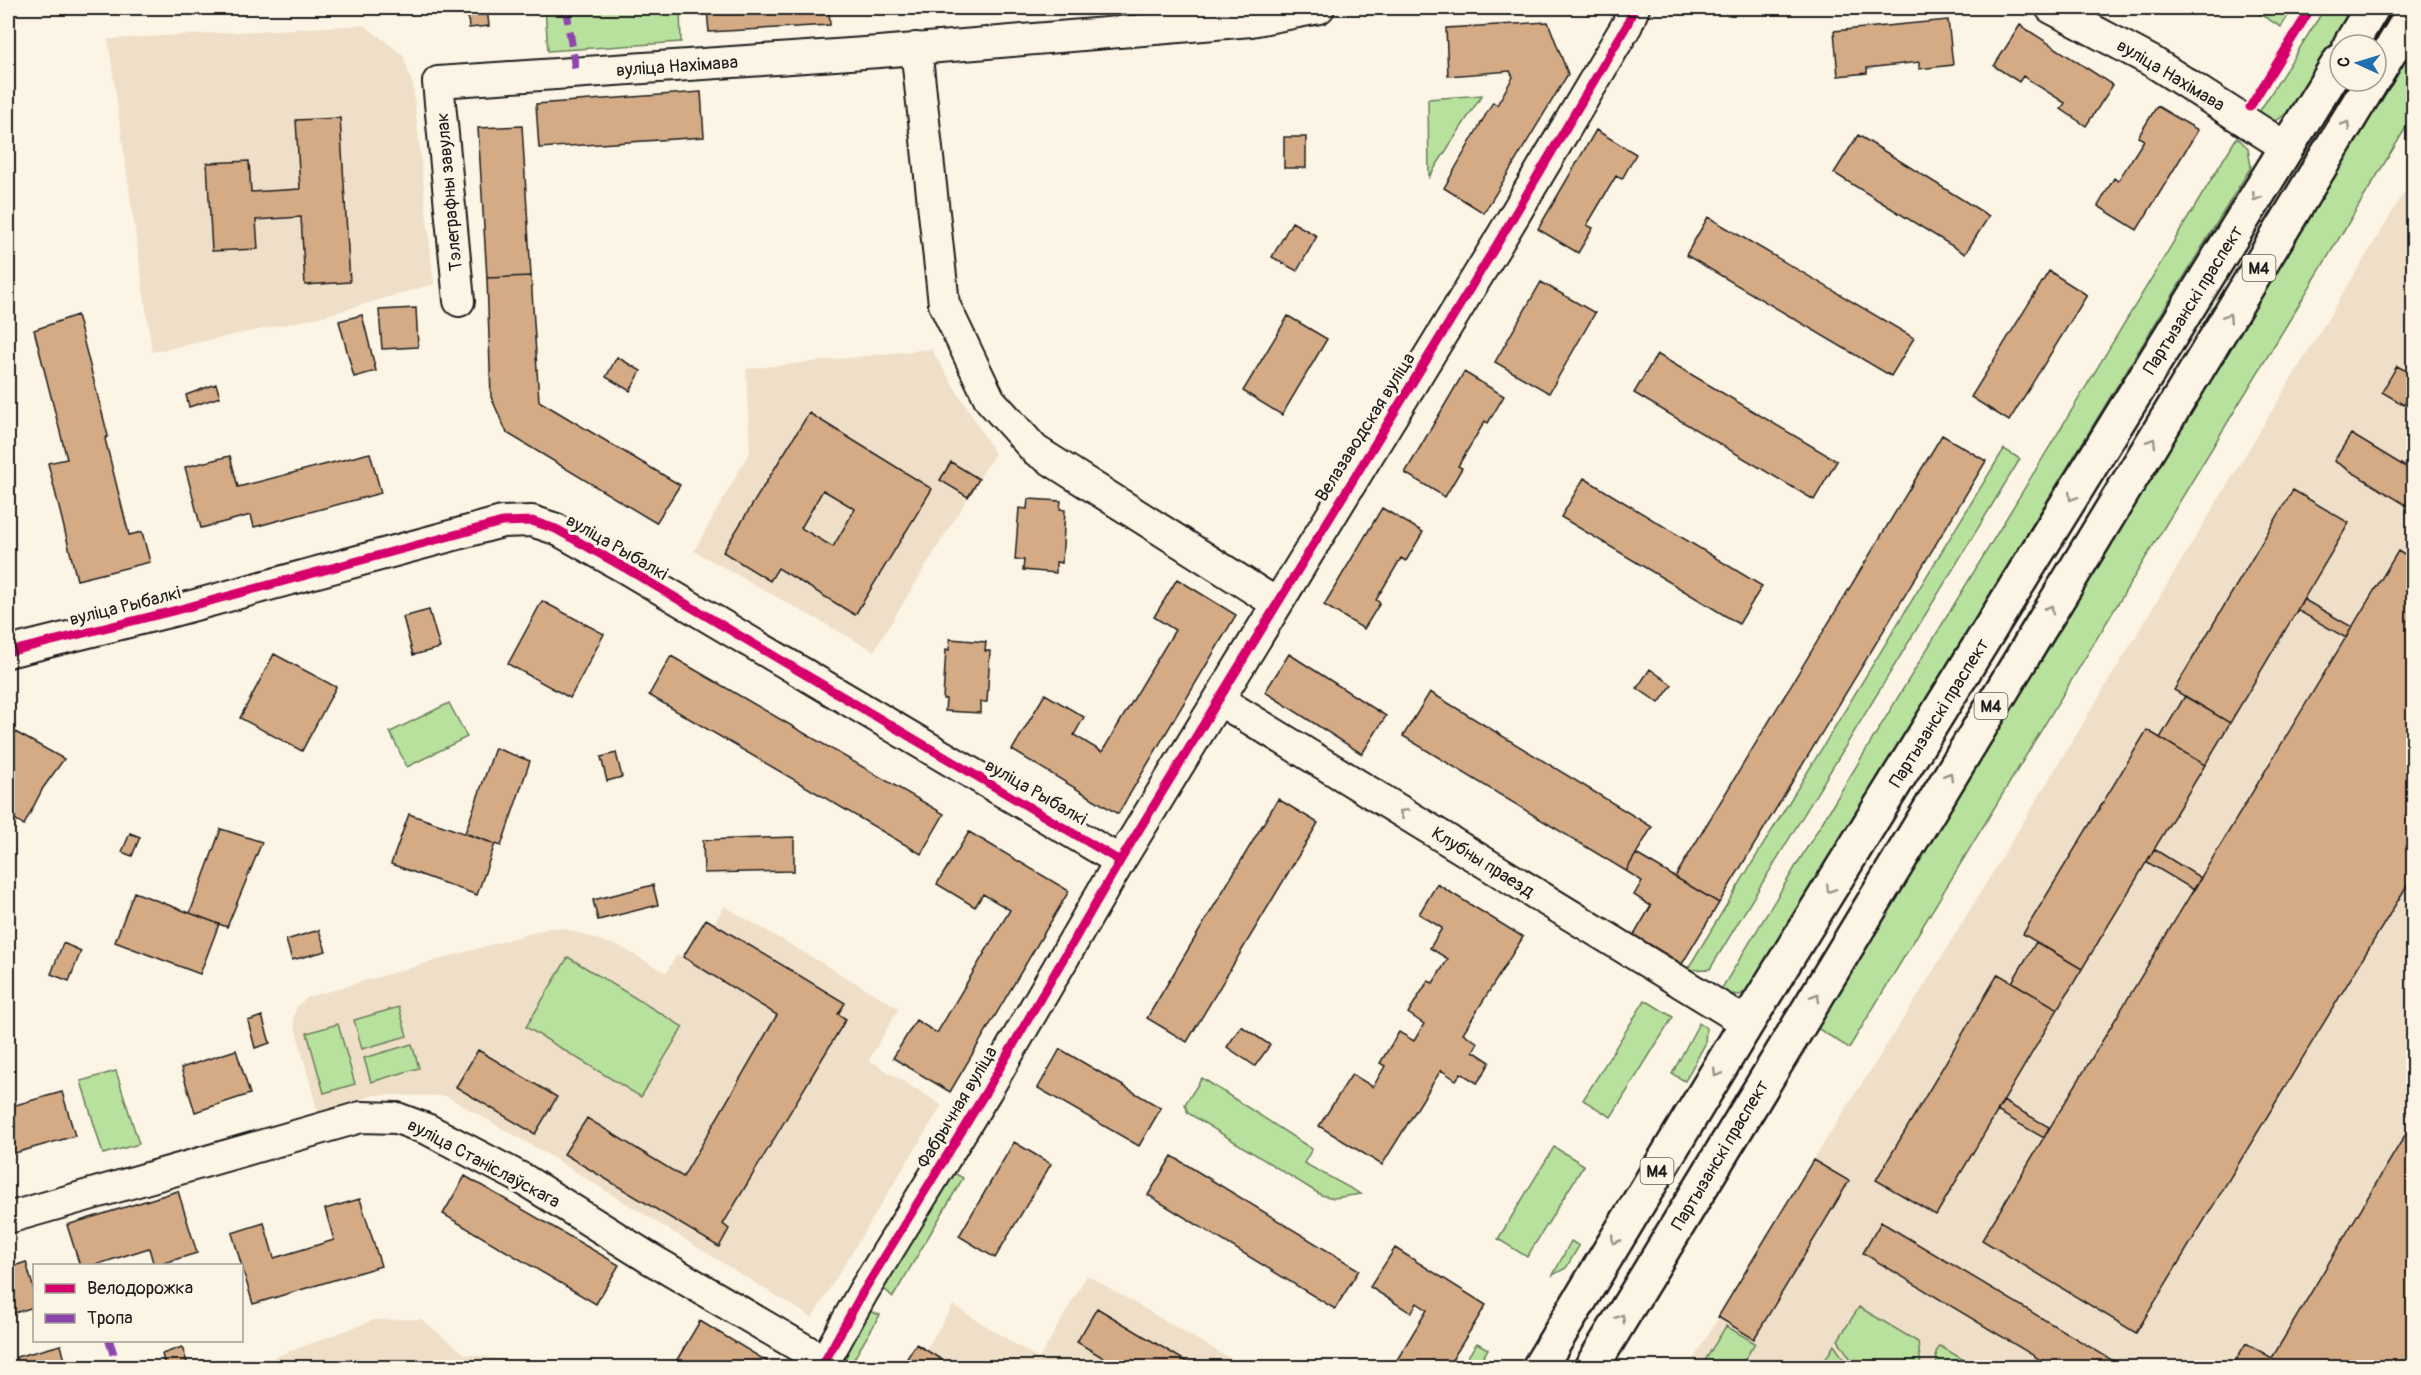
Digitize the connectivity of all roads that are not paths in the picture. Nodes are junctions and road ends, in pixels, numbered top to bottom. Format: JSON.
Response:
{"nodes":[{"id":1,"x":1319,"y":8,"type":"edge"},
{"id":2,"x":1634,"y":8,"type":"edge"},
{"id":3,"x":2051,"y":8,"type":"edge"},
{"id":4,"x":2372,"y":8,"type":"edge"},
{"id":5,"x":2414,"y":11,"type":"edge"},
{"id":6,"x":2357,"y":33,"type":"edge"},
{"id":7,"x":916,"y":48,"type":"junction"},
{"id":8,"x":2388,"y":55,"type":"edge"},
{"id":9,"x":2328,"y":81,"type":"edge"},
{"id":10,"x":438,"y":82,"type":"joint"},
{"id":11,"x":2365,"y":93,"type":"edge"},
{"id":12,"x":2287,"y":148,"type":"junction"},
{"id":13,"x":2320,"y":170,"type":"junction"},
{"id":14,"x":459,"y":301,"type":"dead end"},
{"id":15,"x":1276,"y":603,"type":"junction"},
{"id":16,"x":8,"y":652,"type":"edge"},
{"id":17,"x":1219,"y":700,"type":"junction"},
{"id":18,"x":1898,"y":779,"type":"junction"},
{"id":19,"x":1931,"y":805,"type":"junction"},
{"id":20,"x":1120,"y":861,"type":"junction"},
{"id":21,"x":1747,"y":1023,"type":"junction"},
{"id":22,"x":1786,"y":1047,"type":"junction"},
{"id":23,"x":8,"y":1218,"type":"edge"},
{"id":24,"x":822,"y":1364,"type":"edge"},
{"id":25,"x":1539,"y":1368,"type":"edge"},
{"id":26,"x":1591,"y":1368,"type":"edge"}],
"edges":[{"from":1,"to":7,"type":"street","name":"вуліца Нахімава"},
{"from":2,"to":15,"type":"street","name":"Велазаводская вуліца"},
{"from":3,"to":12,"type":"street","name":"вуліца Нахімава"},
{"from":4,"to":6,"type":"main road"},
{"from":5,"to":8,"type":"main road"},
{"from":7,"to":10,"type":"street","name":"вуліца Нахімава"},
{"from":7,"to":15,"type":"street"},
{"from":9,"to":12,"type":"main road","name":"Партызанскі праспект","number":"М4"},
{"from":10,"to":14,"type":"street","name":"Тэлеграфны завулак"},
{"from":13,"to":11,"type":"main road","name":"Партызанскі праспект","number":"М4","one_way":true},
{"from":12,"to":13,"type":"main road"},
{"from":12,"to":18,"type":"main road","name":"Партызанскі праспект","number":"М4","one_way":true},
{"from":19,"to":13,"type":"main road","name":"Партызанскі праспект","number":"М4","one_way":true},
{"from":15,"to":17,"type":"street","name":"Велазаводская вуліца"},
{"from":16,"to":20,"type":"street","name":"вуліца Рыбалкі"},
{"from":17,"to":20,"type":"street","name":"Велазаводская вуліца"},
{"from":21,"to":17,"type":"street","name":"Клубны праезд","one_way":true},
{"from":18,"to":19,"type":"main road"},
{"from":18,"to":21,"type":"main road","name":"Партызанскі праспект","number":"М4","one_way":true},
{"from":22,"to":19,"type":"main road","name":"Партызанскі праспект","number":"М4","one_way":true},
{"from":20,"to":24,"type":"street","name":"Фабрычная вуліца"},
{"from":21,"to":22,"type":"main road"},
{"from":21,"to":25,"type":"main road","name":"Партызанскі праспект","number":"М4","one_way":true},
{"from":26,"to":22,"type":"main road","name":"Партызанскі праспект","number":"М4","one_way":true},
{"from":23,"to":24,"type":"street","name":"вуліца Станіслаўскага"}]}
